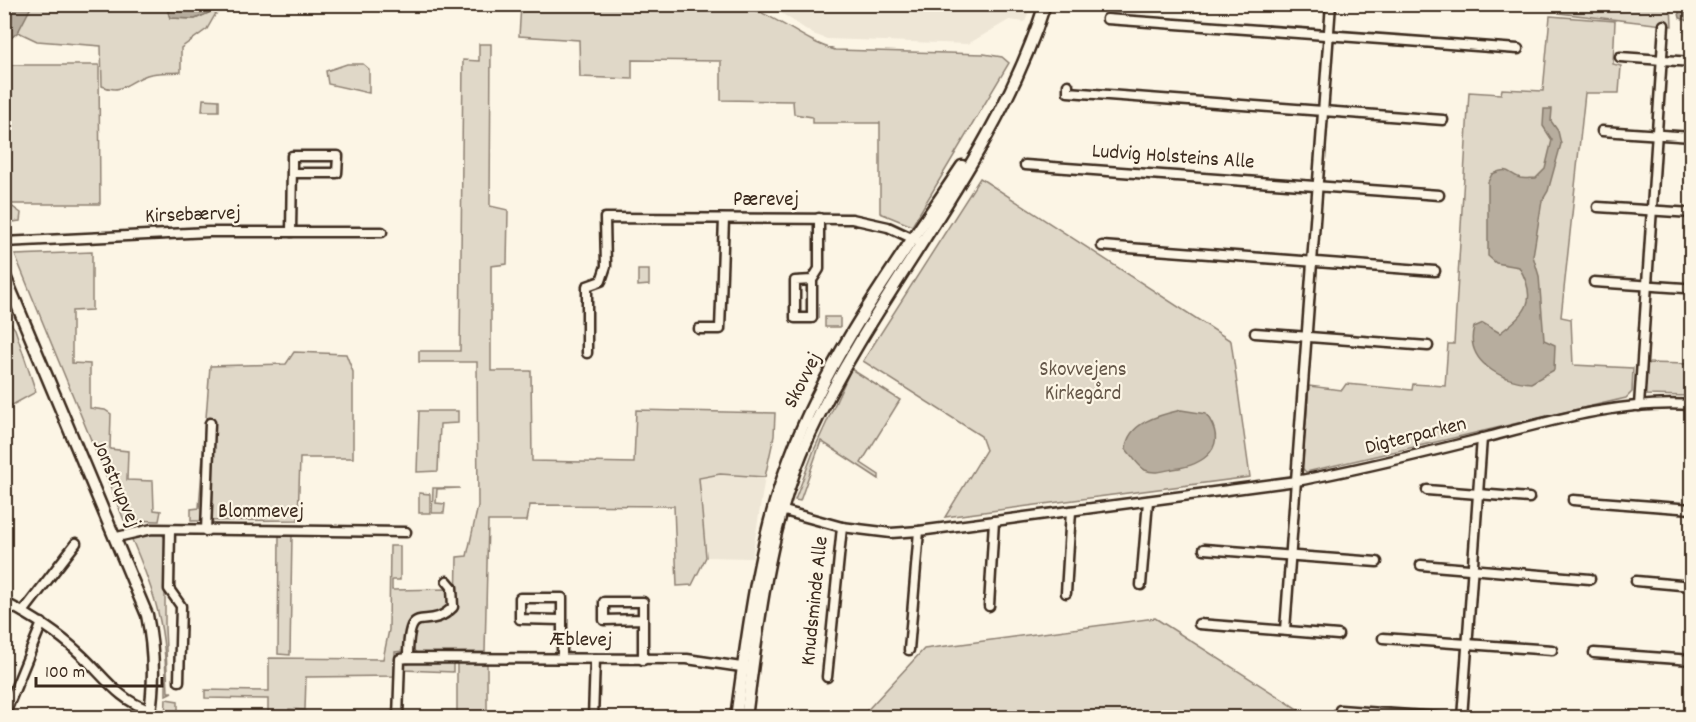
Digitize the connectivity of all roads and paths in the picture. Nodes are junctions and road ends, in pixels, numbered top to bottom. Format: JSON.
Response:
{"nodes":[{"id":1,"x":1045,"y":4,"type":"edge"},
{"id":2,"x":1331,"y":4,"type":"edge"},
{"id":3,"x":1107,"y":19,"type":"dead end"},
{"id":4,"x":1664,"y":25,"type":"dead end"},
{"id":5,"x":1329,"y":36,"type":"junction"},
{"id":6,"x":1518,"y":50,"type":"dead end"},
{"id":7,"x":1620,"y":57,"type":"dead end"},
{"id":8,"x":1662,"y":60,"type":"junction"},
{"id":9,"x":1692,"y":62,"type":"edge"},
{"id":10,"x":1068,"y":86,"type":"dead end"},
{"id":11,"x":1324,"y":111,"type":"junction"},
{"id":12,"x":1443,"y":120,"type":"dead end"},
{"id":13,"x":1602,"y":131,"type":"dead end"},
{"id":14,"x":1657,"y":135,"type":"junction"},
{"id":15,"x":1692,"y":137,"type":"edge"},
{"id":16,"x":1025,"y":165,"type":"dead end"},
{"id":17,"x":292,"y":173,"type":"junction"},
{"id":18,"x":1318,"y":186,"type":"junction"},
{"id":19,"x":1439,"y":195,"type":"dead end"},
{"id":20,"x":1599,"y":207,"type":"dead end"},
{"id":21,"x":1652,"y":210,"type":"junction"},
{"id":22,"x":1692,"y":213,"type":"edge"},
{"id":23,"x":819,"y":218,"type":"junction"},
{"id":24,"x":724,"y":219,"type":"junction"},
{"id":25,"x":291,"y":232,"type":"junction"},
{"id":26,"x":382,"y":232,"type":"dead end"},
{"id":27,"x":918,"y":240,"type":"junction"},
{"id":28,"x":4,"y":242,"type":"edge"},
{"id":29,"x":1102,"y":246,"type":"dead end"},
{"id":30,"x":1312,"y":262,"type":"junction"},
{"id":31,"x":1434,"y":271,"type":"dead end"},
{"id":32,"x":4,"y":274,"type":"edge"},
{"id":33,"x":812,"y":280,"type":"junction"},
{"id":34,"x":1594,"y":282,"type":"dead end"},
{"id":35,"x":1647,"y":286,"type":"junction"},
{"id":36,"x":1684,"y":288,"type":"dead end"},
{"id":37,"x":699,"y":328,"type":"dead end"},
{"id":38,"x":1255,"y":333,"type":"dead end"},
{"id":39,"x":1307,"y":337,"type":"junction"},
{"id":40,"x":1428,"y":346,"type":"dead end"},
{"id":41,"x":587,"y":353,"type":"dead end"},
{"id":42,"x":1692,"y":405,"type":"edge"},
{"id":43,"x":1639,"y":406,"type":"junction"},
{"id":44,"x":210,"y":423,"type":"dead end"},
{"id":45,"x":1482,"y":438,"type":"junction"},
{"id":46,"x":1296,"y":481,"type":"junction"},
{"id":47,"x":1427,"y":490,"type":"dead end"},
{"id":48,"x":1478,"y":494,"type":"junction"},
{"id":49,"x":1529,"y":498,"type":"dead end"},
{"id":50,"x":1573,"y":500,"type":"dead end"},
{"id":51,"x":1148,"y":501,"type":"junction"},
{"id":52,"x":778,"y":509,"type":"junction"},
{"id":53,"x":1692,"y":509,"type":"edge"},
{"id":54,"x":1071,"y":511,"type":"junction"},
{"id":55,"x":994,"y":521,"type":"junction"},
{"id":56,"x":842,"y":527,"type":"junction"},
{"id":57,"x":170,"y":530,"type":"junction"},
{"id":58,"x":206,"y":531,"type":"junction"},
{"id":59,"x":406,"y":531,"type":"dead end"},
{"id":60,"x":919,"y":531,"type":"junction"},
{"id":61,"x":117,"y":537,"type":"junction"},
{"id":62,"x":76,"y":543,"type":"dead end"},
{"id":63,"x":1204,"y":549,"type":"dead end"},
{"id":64,"x":1290,"y":556,"type":"junction"},
{"id":65,"x":1377,"y":562,"type":"dead end"},
{"id":66,"x":1421,"y":566,"type":"dead end"},
{"id":67,"x":1473,"y":570,"type":"junction"},
{"id":68,"x":1590,"y":579,"type":"dead end"},
{"id":69,"x":447,"y":581,"type":"dead end"},
{"id":70,"x":1636,"y":581,"type":"dead end"},
{"id":71,"x":1141,"y":585,"type":"dead end"},
{"id":72,"x":1692,"y":586,"type":"edge"},
{"id":73,"x":1066,"y":593,"type":"dead end"},
{"id":74,"x":4,"y":602,"type":"edge"},
{"id":75,"x":989,"y":606,"type":"dead end"},
{"id":76,"x":23,"y":612,"type":"junction"},
{"id":77,"x":561,"y":620,"type":"junction"},
{"id":78,"x":643,"y":620,"type":"junction"},
{"id":79,"x":42,"y":623,"type":"junction"},
{"id":80,"x":1199,"y":624,"type":"dead end"},
{"id":81,"x":1285,"y":630,"type":"junction"},
{"id":82,"x":1338,"y":634,"type":"dead end"},
{"id":83,"x":1383,"y":639,"type":"dead end"},
{"id":84,"x":1467,"y":644,"type":"junction"},
{"id":85,"x":909,"y":650,"type":"dead end"},
{"id":86,"x":1552,"y":650,"type":"dead end"},
{"id":87,"x":1594,"y":653,"type":"dead end"},
{"id":88,"x":408,"y":658,"type":"junction"},
{"id":89,"x":562,"y":658,"type":"junction"},
{"id":90,"x":595,"y":659,"type":"junction"},
{"id":91,"x":643,"y":660,"type":"junction"},
{"id":92,"x":1692,"y":660,"type":"edge"},
{"id":93,"x":748,"y":668,"type":"junction"},
{"id":94,"x":827,"y":677,"type":"dead end"},
{"id":95,"x":179,"y":681,"type":"dead end"},
{"id":96,"x":1340,"y":710,"type":"dead end"},
{"id":97,"x":149,"y":714,"type":"edge"},
{"id":98,"x":4,"y":716,"type":"edge"},
{"id":99,"x":398,"y":717,"type":"edge"},
{"id":100,"x":573,"y":717,"type":"edge"},
{"id":101,"x":593,"y":717,"type":"edge"},
{"id":102,"x":736,"y":717,"type":"edge"},
{"id":103,"x":746,"y":717,"type":"edge"},
{"id":104,"x":1452,"y":717,"type":"edge"},
{"id":105,"x":1462,"y":717,"type":"edge"}],
"edges":[{"from":1,"to":27,"type":"street","name":"Skovvej"},
{"from":2,"to":5,"type":"street"},
{"from":3,"to":5,"type":"street"},
{"from":4,"to":8,"type":"street"},
{"from":5,"to":6,"type":"street"},
{"from":5,"to":11,"type":"street"},
{"from":7,"to":8,"type":"street"},
{"from":8,"to":9,"type":"street"},
{"from":8,"to":14,"type":"street"},
{"from":10,"to":11,"type":"street"},
{"from":11,"to":12,"type":"street"},
{"from":11,"to":18,"type":"street"},
{"from":13,"to":14,"type":"street"},
{"from":14,"to":15,"type":"street"},
{"from":14,"to":21,"type":"street"},
{"from":16,"to":18,"type":"street","name":"Ludvig Holsteins Alle"},
{"from":17,"to":17,"type":"street"},
{"from":17,"to":25,"type":"street"},
{"from":18,"to":19,"type":"street","name":"Ludvig Holsteins Alle"},
{"from":18,"to":30,"type":"street"},
{"from":20,"to":21,"type":"street"},
{"from":21,"to":22,"type":"street"},
{"from":21,"to":35,"type":"street"},
{"from":23,"to":24,"type":"street","name":"Pærevej"},
{"from":23,"to":27,"type":"street","name":"Pærevej"},
{"from":23,"to":33,"type":"street"},
{"from":24,"to":37,"type":"street"},
{"from":24,"to":41,"type":"street","name":"Pærevej"},
{"from":25,"to":26,"type":"street","name":"Kirsebærvej"},
{"from":25,"to":28,"type":"street","name":"Kirsebærvej"},
{"from":27,"to":52,"type":"street","name":"Skovvej"},
{"from":29,"to":30,"type":"street"},
{"from":30,"to":31,"type":"street"},
{"from":30,"to":39,"type":"street"},
{"from":32,"to":61,"type":"street","name":"Jonstrupvej"},
{"from":33,"to":33,"type":"street"},
{"from":34,"to":35,"type":"street"},
{"from":35,"to":36,"type":"street"},
{"from":35,"to":43,"type":"street"},
{"from":38,"to":39,"type":"street"},
{"from":39,"to":40,"type":"street"},
{"from":39,"to":46,"type":"street"},
{"from":42,"to":43,"type":"street","name":"Digterparken"},
{"from":43,"to":45,"type":"street","name":"Digterparken"},
{"from":44,"to":58,"type":"street"},
{"from":45,"to":46,"type":"street","name":"Digterparken"},
{"from":45,"to":48,"type":"street"},
{"from":46,"to":51,"type":"street","name":"Digterparken"},
{"from":46,"to":64,"type":"street"},
{"from":47,"to":48,"type":"street"},
{"from":48,"to":49,"type":"street"},
{"from":48,"to":67,"type":"street"},
{"from":50,"to":53,"type":"street"},
{"from":51,"to":54,"type":"street","name":"Digterparken"},
{"from":51,"to":71,"type":"street"},
{"from":52,"to":56,"type":"street","name":"Digterparken"},
{"from":52,"to":93,"type":"street","name":"Skovvej"},
{"from":54,"to":55,"type":"street","name":"Digterparken"},
{"from":54,"to":73,"type":"street"},
{"from":55,"to":60,"type":"street","name":"Digterparken"},
{"from":55,"to":75,"type":"street"},
{"from":56,"to":60,"type":"street","name":"Digterparken"},
{"from":56,"to":94,"type":"street","name":"Knudsminde Alle"},
{"from":57,"to":58,"type":"street","name":"Blommevej"},
{"from":57,"to":61,"type":"street","name":"Blommevej"},
{"from":57,"to":95,"type":"street"},
{"from":58,"to":59,"type":"street","name":"Blommevej"},
{"from":60,"to":85,"type":"street"},
{"from":61,"to":97,"type":"street","name":"Jonstrupvej"},
{"from":62,"to":76,"type":"street"},
{"from":63,"to":64,"type":"street"},
{"from":64,"to":65,"type":"street"},
{"from":64,"to":81,"type":"street"},
{"from":66,"to":67,"type":"street"},
{"from":67,"to":68,"type":"street"},
{"from":67,"to":84,"type":"street"},
{"from":69,"to":88,"type":"street"},
{"from":70,"to":72,"type":"street"},
{"from":74,"to":76,"type":"street"},
{"from":76,"to":79,"type":"street"},
{"from":77,"to":77,"type":"street"},
{"from":77,"to":89,"type":"street"},
{"from":78,"to":78,"type":"street"},
{"from":78,"to":91,"type":"street"},
{"from":79,"to":97,"type":"street"},
{"from":79,"to":98,"type":"street"},
{"from":80,"to":81,"type":"street"},
{"from":81,"to":82,"type":"street"},
{"from":83,"to":84,"type":"street"},
{"from":84,"to":86,"type":"street"},
{"from":84,"to":105,"type":"street"},
{"from":87,"to":92,"type":"street"},
{"from":88,"to":89,"type":"street","name":"Æblevej"},
{"from":88,"to":99,"type":"street"},
{"from":89,"to":90,"type":"street","name":"Æblevej"},
{"from":90,"to":91,"type":"street","name":"Æblevej"},
{"from":90,"to":101,"type":"street"},
{"from":91,"to":93,"type":"street","name":"Æblevej"},
{"from":93,"to":102,"type":"street","name":"Skovvej"},
{"from":93,"to":103,"type":"street","name":"Skovvej"},
{"from":96,"to":104,"type":"street"},
{"from":100,"to":101,"type":"street"}]}
